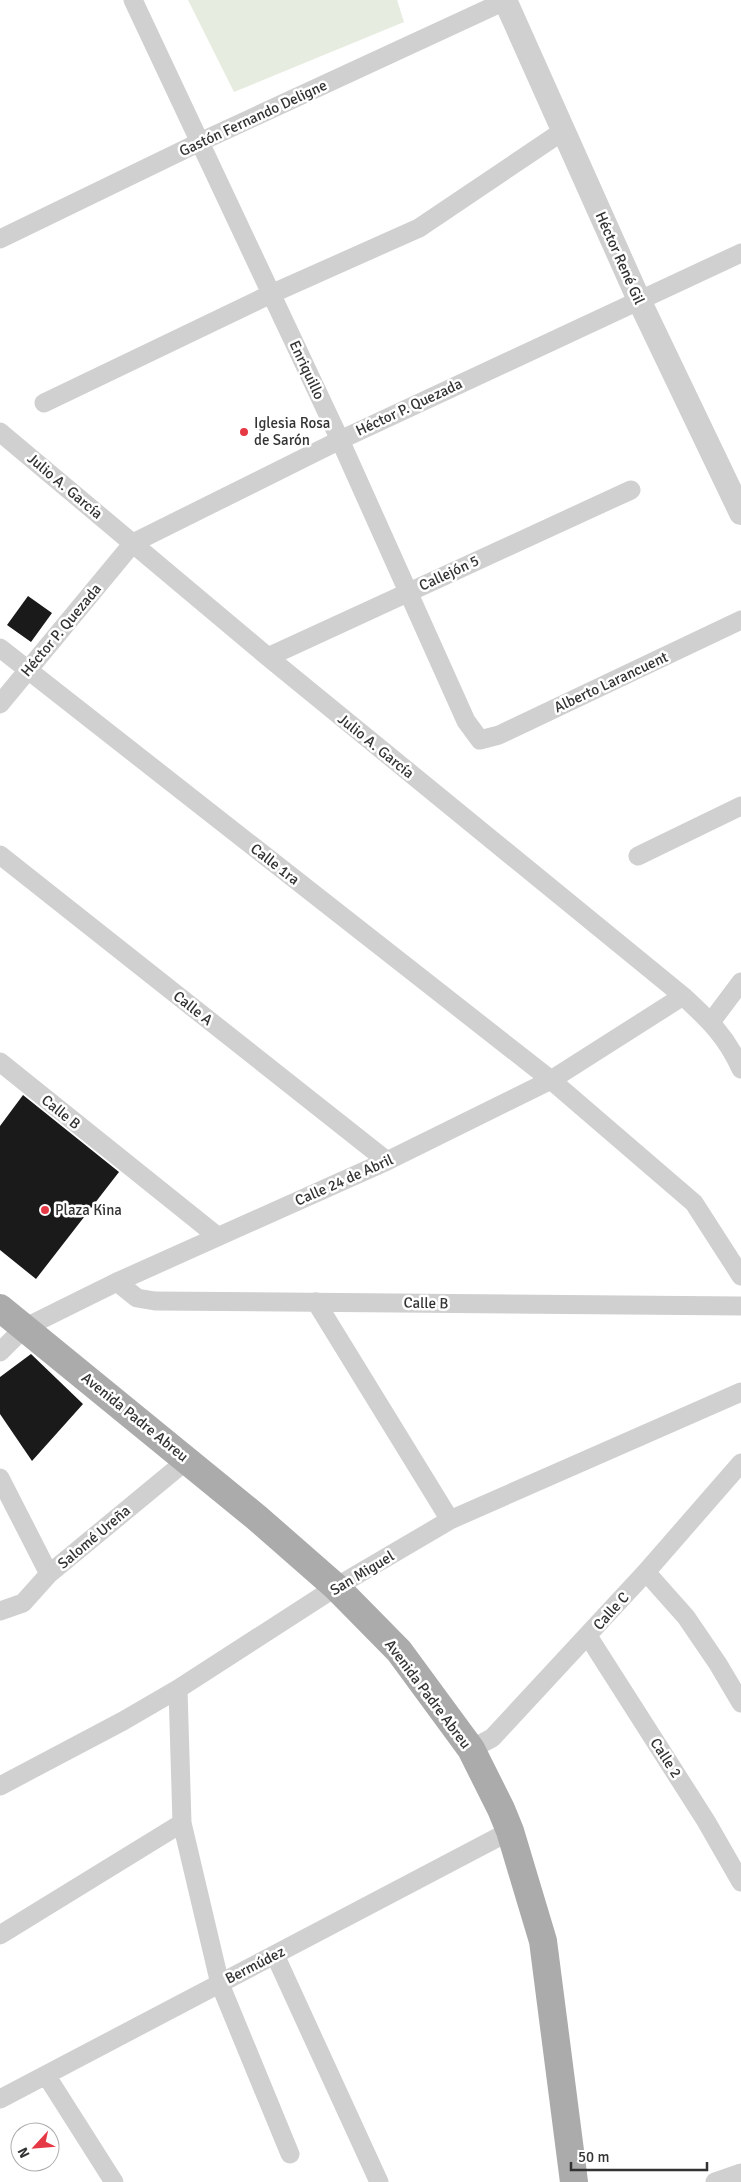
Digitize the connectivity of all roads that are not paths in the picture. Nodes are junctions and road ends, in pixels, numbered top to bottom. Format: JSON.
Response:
{"nodes":[{"id":1,"x":133,"y":0,"type":"edge"},
{"id":2,"x":506,"y":0,"type":"edge"},
{"id":3,"x":563,"y":131,"type":"junction"},
{"id":4,"x":200,"y":142,"type":"junction"},
{"id":5,"x":0,"y":239,"type":"edge"},
{"id":6,"x":741,"y":253,"type":"edge"},
{"id":7,"x":272,"y":294,"type":"junction"},
{"id":8,"x":639,"y":300,"type":"junction"},
{"id":9,"x":44,"y":403,"type":"dead end"},
{"id":10,"x":0,"y":432,"type":"edge"},
{"id":11,"x":340,"y":440,"type":"junction"},
{"id":12,"x":631,"y":490,"type":"dead end"},
{"id":13,"x":741,"y":513,"type":"edge"},
{"id":14,"x":133,"y":543,"type":"junction"},
{"id":15,"x":408,"y":592,"type":"junction"},
{"id":16,"x":741,"y":620,"type":"edge"},
{"id":17,"x":0,"y":648,"type":"edge"},
{"id":18,"x":268,"y":657,"type":"junction"},
{"id":19,"x":28,"y":670,"type":"junction"},
{"id":20,"x":0,"y":704,"type":"edge"},
{"id":21,"x":480,"y":740,"type":"joint"},
{"id":22,"x":741,"y":806,"type":"edge"},
{"id":23,"x":0,"y":855,"type":"edge"},
{"id":24,"x":638,"y":856,"type":"dead end"},
{"id":25,"x":741,"y":982,"type":"edge"},
{"id":26,"x":683,"y":996,"type":"junction"},
{"id":27,"x":711,"y":1022,"type":"junction"},
{"id":28,"x":736,"y":1047,"type":"edge"},
{"id":29,"x":0,"y":1062,"type":"edge"},
{"id":30,"x":741,"y":1069,"type":"edge"},
{"id":31,"x":551,"y":1080,"type":"junction"},
{"id":32,"x":386,"y":1161,"type":"junction"},
{"id":33,"x":216,"y":1236,"type":"junction"},
{"id":34,"x":741,"y":1276,"type":"edge"},
{"id":35,"x":117,"y":1282,"type":"junction"},
{"id":36,"x":316,"y":1302,"type":"junction"},
{"id":37,"x":741,"y":1306,"type":"edge"},
{"id":38,"x":0,"y":1308,"type":"edge"},
{"id":39,"x":24,"y":1328,"type":"junction"},
{"id":40,"x":0,"y":1352,"type":"edge"},
{"id":41,"x":741,"y":1392,"type":"edge"},
{"id":42,"x":187,"y":1460,"type":"junction"},
{"id":43,"x":741,"y":1463,"type":"edge"},
{"id":44,"x":0,"y":1478,"type":"edge"},
{"id":45,"x":450,"y":1520,"type":"junction"},
{"id":46,"x":646,"y":1572,"type":"junction"},
{"id":47,"x":49,"y":1574,"type":"junction"},
{"id":48,"x":336,"y":1587,"type":"junction"},
{"id":49,"x":0,"y":1611,"type":"edge"},
{"id":50,"x":588,"y":1636,"type":"junction"},
{"id":51,"x":178,"y":1689,"type":"junction"},
{"id":52,"x":741,"y":1703,"type":"edge"},
{"id":53,"x":471,"y":1749,"type":"junction"},
{"id":54,"x":0,"y":1786,"type":"edge"},
{"id":55,"x":182,"y":1823,"type":"junction"},
{"id":56,"x":510,"y":1831,"type":"junction"},
{"id":57,"x":741,"y":1882,"type":"edge"},
{"id":58,"x":0,"y":1935,"type":"edge"},
{"id":59,"x":276,"y":1955,"type":"junction"},
{"id":60,"x":220,"y":1984,"type":"junction"},
{"id":61,"x":46,"y":2075,"type":"junction"},
{"id":62,"x":0,"y":2099,"type":"edge"},
{"id":63,"x":290,"y":2154,"type":"dead end"},
{"id":64,"x":741,"y":2173,"type":"edge"},
{"id":65,"x":114,"y":2182,"type":"edge"},
{"id":66,"x":379,"y":2182,"type":"edge"},
{"id":67,"x":574,"y":2182,"type":"edge"},
{"id":68,"x":715,"y":2182,"type":"edge"}],
"edges":[{"from":1,"to":4,"type":"street","name":"Enriquillo"},
{"from":2,"to":3,"type":"street","name":"Héctor René Gil"},
{"from":2,"to":4,"type":"street","name":"Gastón Fernando Deligne"},
{"from":3,"to":7,"type":"street"},
{"from":3,"to":8,"type":"street","name":"Héctor René Gil"},
{"from":4,"to":5,"type":"street","name":"Gastón Fernando Deligne"},
{"from":4,"to":7,"type":"street","name":"Enriquillo"},
{"from":6,"to":8,"type":"street","name":"Héctor P. Quezada"},
{"from":7,"to":9,"type":"street"},
{"from":7,"to":11,"type":"street","name":"Enriquillo"},
{"from":8,"to":11,"type":"street","name":"Héctor P. Quezada"},
{"from":8,"to":13,"type":"street","name":"Héctor René Gil"},
{"from":10,"to":14,"type":"street","name":"Julio A. García"},
{"from":11,"to":14,"type":"street","name":"Héctor P. Quezada"},
{"from":11,"to":15,"type":"street","name":"Enriquillo"},
{"from":12,"to":15,"type":"street","name":"Callejón 5"},
{"from":14,"to":18,"type":"street","name":"Julio A. García"},
{"from":14,"to":19,"type":"street","name":"Héctor P. Quezada"},
{"from":15,"to":18,"type":"street","name":"Callejón 5"},
{"from":15,"to":21,"type":"street","name":"Enriquillo"},
{"from":16,"to":21,"type":"street","name":"Alberto Larancuent"},
{"from":17,"to":19,"type":"street","name":"Calle 1ra"},
{"from":18,"to":26,"type":"street","name":"Julio A. García"},
{"from":19,"to":20,"type":"street","name":"Héctor P. Quezada"},
{"from":19,"to":31,"type":"street","name":"Calle 1ra"},
{"from":22,"to":24,"type":"street"},
{"from":23,"to":32,"type":"street","name":"Calle A"},
{"from":25,"to":27,"type":"street"},
{"from":26,"to":27,"type":"street","name":"Julio A. García"},
{"from":26,"to":31,"type":"street","name":"Calle 24 de Abril"},
{"from":27,"to":28,"type":"street","name":"Julio A. García"},
{"from":28,"to":30,"type":"street","name":"Julio A. García"},
{"from":29,"to":33,"type":"street","name":"Calle B"},
{"from":31,"to":32,"type":"street","name":"Calle 24 de Abril"},
{"from":31,"to":34,"type":"street","name":"Calle 1ra"},
{"from":32,"to":33,"type":"street","name":"Calle 24 de Abril"},
{"from":33,"to":35,"type":"street","name":"Calle 24 de Abril"},
{"from":35,"to":36,"type":"street","name":"Calle B"},
{"from":35,"to":39,"type":"street","name":"Calle 24 de Abril"},
{"from":36,"to":37,"type":"street","name":"Calle B"},
{"from":36,"to":45,"type":"street"},
{"from":38,"to":39,"type":"main road","name":"Avenida Padre Abreu"},
{"from":39,"to":40,"type":"street","name":"Calle 24 de Abril"},
{"from":39,"to":42,"type":"main road","name":"Avenida Padre Abreu"},
{"from":41,"to":45,"type":"street","name":"San Miguel"},
{"from":42,"to":47,"type":"street","name":"Salomé Ureña"},
{"from":42,"to":48,"type":"main road","name":"Avenida Padre Abreu"},
{"from":43,"to":46,"type":"street","name":"Calle C"},
{"from":44,"to":47,"type":"street"},
{"from":45,"to":48,"type":"street","name":"San Miguel"},
{"from":46,"to":50,"type":"street","name":"Calle C"},
{"from":46,"to":52,"type":"street"},
{"from":47,"to":49,"type":"street","name":"Salomé Ureña"},
{"from":48,"to":51,"type":"street","name":"San Miguel"},
{"from":48,"to":53,"type":"main road","name":"Avenida Padre Abreu"},
{"from":50,"to":53,"type":"street","name":"Calle C"},
{"from":50,"to":57,"type":"street","name":"Calle 2"},
{"from":51,"to":54,"type":"street","name":"San Miguel"},
{"from":51,"to":55,"type":"street"},
{"from":53,"to":56,"type":"main road","name":"Avenida Padre Abreu"},
{"from":55,"to":58,"type":"street"},
{"from":55,"to":60,"type":"street"},
{"from":56,"to":59,"type":"street","name":"Bermúdez"},
{"from":56,"to":67,"type":"main road","name":"Avenida Padre Abreu"},
{"from":59,"to":60,"type":"street","name":"Bermúdez"},
{"from":59,"to":66,"type":"street"},
{"from":60,"to":61,"type":"street","name":"Bermúdez"},
{"from":60,"to":63,"type":"street"},
{"from":61,"to":62,"type":"street","name":"Bermúdez"},
{"from":61,"to":65,"type":"street"},
{"from":64,"to":68,"type":"street"}]}
